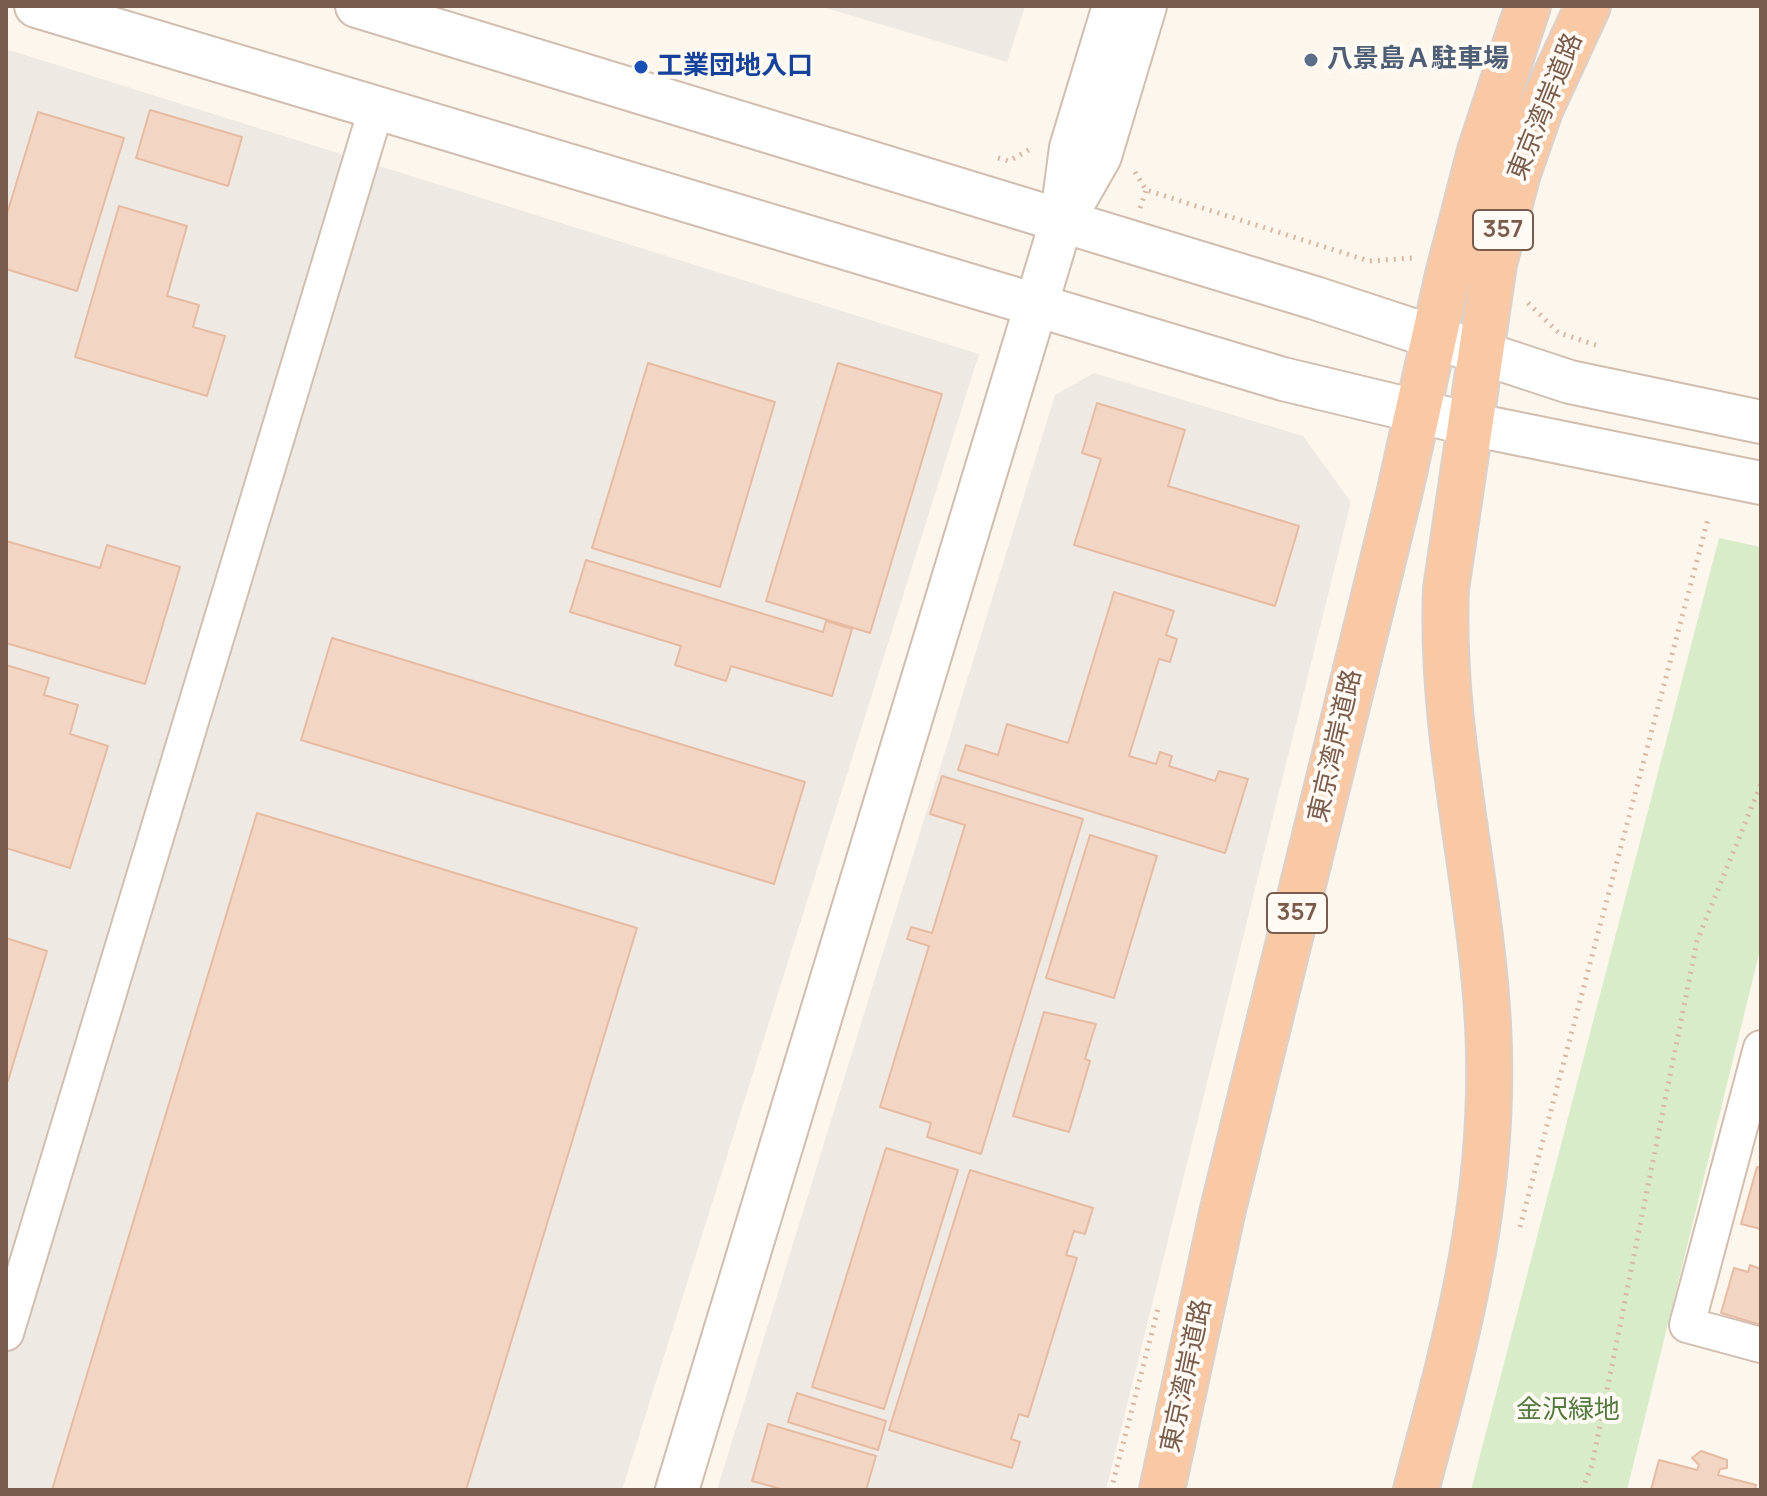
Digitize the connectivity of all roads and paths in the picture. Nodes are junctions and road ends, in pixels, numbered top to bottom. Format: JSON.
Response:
{"nodes":[{"id":1,"x":36,"y":6,"type":"edge"},
{"id":2,"x":357,"y":6,"type":"edge"},
{"id":3,"x":1114,"y":6,"type":"edge"},
{"id":4,"x":1145,"y":6,"type":"edge"},
{"id":5,"x":1519,"y":6,"type":"edge"},
{"id":6,"x":1528,"y":6,"type":"edge"},
{"id":7,"x":1588,"y":6,"type":"edge"},
{"id":8,"x":1500,"y":84,"type":"junction"},
{"id":9,"x":377,"y":106,"type":"junction"},
{"id":10,"x":1130,"y":164,"type":"dead end"},
{"id":11,"x":1061,"y":223,"type":"junction"},
{"id":12,"x":1448,"y":275,"type":"junction"},
{"id":13,"x":1490,"y":288,"type":"junction"},
{"id":14,"x":1036,"y":305,"type":"junction"},
{"id":15,"x":1435,"y":338,"type":"junction"},
{"id":16,"x":1602,"y":346,"type":"dead end"},
{"id":17,"x":1481,"y":354,"type":"junction"},
{"id":18,"x":1418,"y":412,"type":"junction"},
{"id":19,"x":1761,"y":422,"type":"edge"},
{"id":20,"x":1470,"y":424,"type":"junction"},
{"id":21,"x":1761,"y":483,"type":"edge"},
{"id":22,"x":1708,"y":519,"type":"dead end"},
{"id":23,"x":1761,"y":784,"type":"edge"},
{"id":24,"x":1761,"y":1048,"type":"edge"},
{"id":25,"x":1752,"y":1120,"type":"edge"},
{"id":26,"x":1517,"y":1238,"type":"dead end"},
{"id":27,"x":8,"y":1319,"type":"edge"},
{"id":28,"x":1761,"y":1345,"type":"edge"},
{"id":29,"x":677,"y":1490,"type":"edge"},
{"id":30,"x":1162,"y":1490,"type":"edge"},
{"id":31,"x":1416,"y":1490,"type":"edge"},
{"id":32,"x":1582,"y":1490,"type":"edge"}],
"edges":[{"from":1,"to":9,"type":"street"},
{"from":2,"to":11,"type":"street"},
{"from":3,"to":11,"type":"street"},
{"from":4,"to":11,"type":"street"},
{"from":5,"to":8,"type":"street"},
{"from":6,"to":8,"type":"highway","name":"東京湾岸道路","number":"357"},
{"from":7,"to":13,"type":"highway","name":"東京湾岸道路","number":"357"},
{"from":8,"to":12,"type":"highway","name":"東京湾岸道路","number":"357"},
{"from":9,"to":14,"type":"street"},
{"from":9,"to":27,"type":"street"},
{"from":10,"to":12,"type":"path"},
{"from":11,"to":14,"type":"street"},
{"from":11,"to":15,"type":"street"},
{"from":12,"to":15,"type":"highway","name":"東京湾岸道路","number":"357"},
{"from":13,"to":16,"type":"path"},
{"from":13,"to":17,"type":"highway","name":"東京湾岸道路","number":"357"},
{"from":14,"to":18,"type":"street"},
{"from":14,"to":29,"type":"street"},
{"from":15,"to":17,"type":"street"},
{"from":15,"to":18,"type":"highway","name":"東京湾岸道路","number":"357"},
{"from":17,"to":19,"type":"street"},
{"from":17,"to":20,"type":"highway","name":"東京湾岸道路","number":"357"},
{"from":18,"to":20,"type":"street"},
{"from":18,"to":30,"type":"highway","name":"東京湾岸道路","number":"357"},
{"from":20,"to":21,"type":"street"},
{"from":20,"to":31,"type":"highway","name":"東京湾岸道路","number":"357"},
{"from":22,"to":26,"type":"path"},
{"from":23,"to":32,"type":"path"},
{"from":24,"to":25,"type":"street"},
{"from":25,"to":28,"type":"street"}]}
